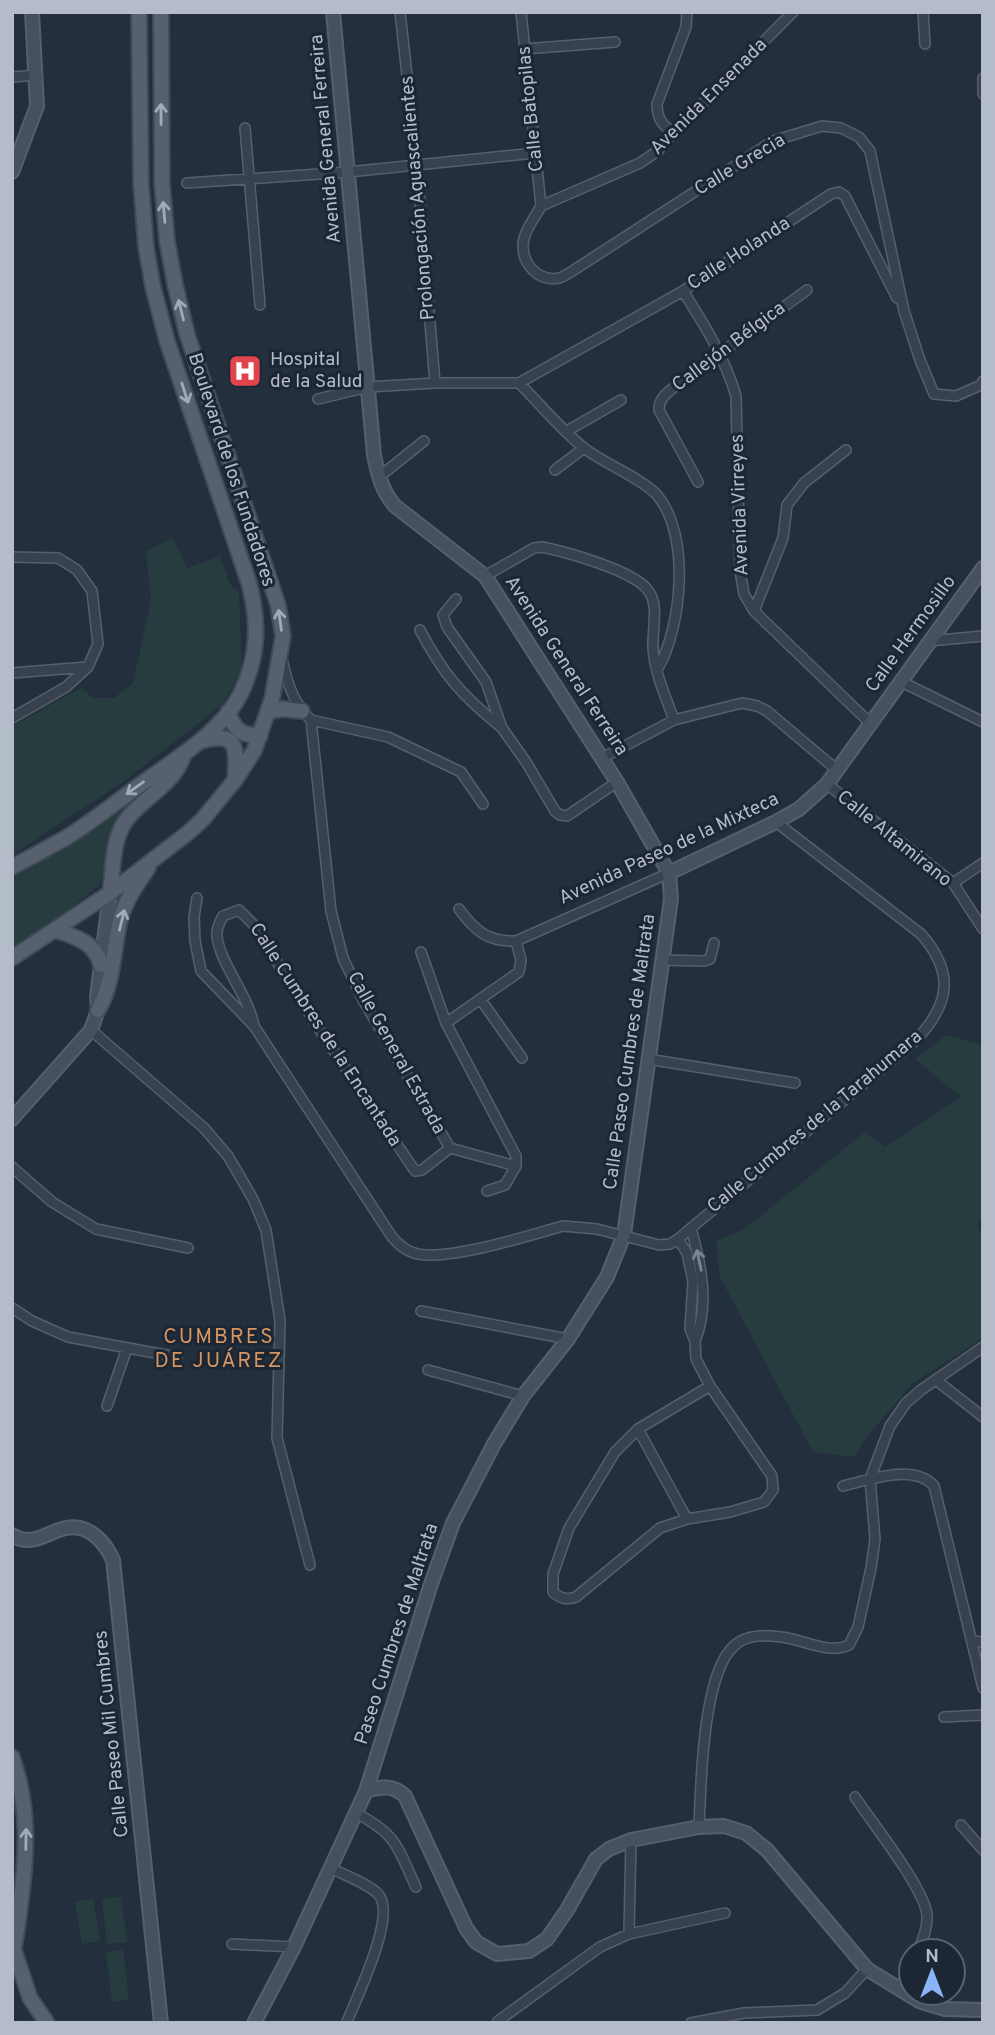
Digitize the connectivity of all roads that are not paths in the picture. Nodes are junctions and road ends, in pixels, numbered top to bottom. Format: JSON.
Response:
{"nodes":[{"id":1,"x":32,"y":12,"type":"edge"},
{"id":2,"x":139,"y":12,"type":"edge"},
{"id":3,"x":161,"y":12,"type":"edge"},
{"id":4,"x":333,"y":12,"type":"edge"},
{"id":5,"x":400,"y":12,"type":"edge"},
{"id":6,"x":521,"y":12,"type":"edge"},
{"id":7,"x":687,"y":12,"type":"edge"},
{"id":8,"x":793,"y":12,"type":"edge"},
{"id":9,"x":923,"y":12,"type":"edge"},
{"id":10,"x":615,"y":42,"type":"dead end"},
{"id":11,"x":925,"y":44,"type":"dead end"},
{"id":12,"x":524,"y":49,"type":"junction"},
{"id":13,"x":37,"y":75,"type":"junction"},
{"id":14,"x":12,"y":77,"type":"edge"},
{"id":15,"x":983,"y":78,"type":"edge"},
{"id":16,"x":983,"y":94,"type":"edge"},
{"id":17,"x":245,"y":128,"type":"dead end"},
{"id":18,"x":673,"y":133,"type":"junction"},
{"id":19,"x":535,"y":153,"type":"junction"},
{"id":20,"x":417,"y":165,"type":"junction"},
{"id":21,"x":12,"y":172,"type":"edge"},
{"id":22,"x":348,"y":172,"type":"junction"},
{"id":23,"x":250,"y":180,"type":"junction"},
{"id":24,"x":162,"y":183,"type":"junction"},
{"id":25,"x":187,"y":183,"type":"dead end"},
{"id":26,"x":141,"y":184,"type":"junction"},
{"id":27,"x":541,"y":206,"type":"junction"},
{"id":28,"x":807,"y":290,"type":"dead end"},
{"id":29,"x":683,"y":291,"type":"junction"},
{"id":30,"x":260,"y":304,"type":"dead end"},
{"id":31,"x":904,"y":311,"type":"junction"},
{"id":32,"x":719,"y":354,"type":"junction"},
{"id":33,"x":983,"y":381,"type":"edge"},
{"id":34,"x":435,"y":383,"type":"junction"},
{"id":35,"x":519,"y":383,"type":"junction"},
{"id":36,"x":368,"y":387,"type":"junction"},
{"id":37,"x":318,"y":399,"type":"dead end"},
{"id":38,"x":621,"y":400,"type":"dead end"},
{"id":39,"x":567,"y":431,"type":"junction"},
{"id":40,"x":424,"y":441,"type":"dead end"},
{"id":41,"x":584,"y":448,"type":"junction"},
{"id":42,"x":846,"y":450,"type":"dead end"},
{"id":43,"x":555,"y":470,"type":"dead end"},
{"id":44,"x":379,"y":477,"type":"junction"},
{"id":45,"x":698,"y":482,"type":"dead end"},
{"id":46,"x":12,"y":557,"type":"edge"},
{"id":47,"x":983,"y":568,"type":"edge"},
{"id":48,"x":485,"y":576,"type":"junction"},
{"id":49,"x":456,"y":599,"type":"dead end"},
{"id":50,"x":754,"y":611,"type":"junction"},
{"id":51,"x":420,"y":631,"type":"dead end"},
{"id":52,"x":983,"y":636,"type":"edge"},
{"id":53,"x":929,"y":641,"type":"junction"},
{"id":54,"x":281,"y":655,"type":"junction"},
{"id":55,"x":88,"y":667,"type":"junction"},
{"id":56,"x":657,"y":670,"type":"junction"},
{"id":57,"x":12,"y":673,"type":"edge"},
{"id":58,"x":900,"y":681,"type":"junction"},
{"id":59,"x":269,"y":711,"type":"junction"},
{"id":60,"x":228,"y":712,"type":"junction"},
{"id":61,"x":306,"y":716,"type":"junction"},
{"id":62,"x":12,"y":718,"type":"edge"},
{"id":63,"x":674,"y":720,"type":"junction"},
{"id":64,"x":983,"y":722,"type":"edge"},
{"id":65,"x":870,"y":723,"type":"junction"},
{"id":66,"x":502,"y":727,"type":"junction"},
{"id":67,"x":260,"y":736,"type":"junction"},
{"id":68,"x":197,"y":742,"type":"junction"},
{"id":69,"x":185,"y":753,"type":"junction"},
{"id":70,"x":602,"y":758,"type":"junction"},
{"id":71,"x":837,"y":770,"type":"junction"},
{"id":72,"x":235,"y":780,"type":"junction"},
{"id":73,"x":617,"y":782,"type":"junction"},
{"id":74,"x":827,"y":784,"type":"junction"},
{"id":75,"x":483,"y":803,"type":"dead end"},
{"id":76,"x":776,"y":822,"type":"junction"},
{"id":77,"x":159,"y":853,"type":"junction"},
{"id":78,"x":983,"y":863,"type":"edge"},
{"id":79,"x":12,"y":867,"type":"edge"},
{"id":80,"x":669,"y":873,"type":"junction"},
{"id":81,"x":953,"y":883,"type":"junction"},
{"id":82,"x":110,"y":893,"type":"junction"},
{"id":83,"x":197,"y":898,"type":"dead end"},
{"id":84,"x":458,"y":909,"type":"dead end"},
{"id":85,"x":983,"y":929,"type":"edge"},
{"id":86,"x":55,"y":930,"type":"junction"},
{"id":87,"x":516,"y":941,"type":"junction"},
{"id":88,"x":713,"y":943,"type":"dead end"},
{"id":89,"x":421,"y":952,"type":"dead end"},
{"id":90,"x":12,"y":958,"type":"edge"},
{"id":91,"x":662,"y":960,"type":"junction"},
{"id":92,"x":101,"y":965,"type":"junction"},
{"id":93,"x":481,"y":1000,"type":"junction"},
{"id":94,"x":98,"y":1010,"type":"junction"},
{"id":95,"x":446,"y":1023,"type":"junction"},
{"id":96,"x":254,"y":1026,"type":"junction"},
{"id":97,"x":91,"y":1030,"type":"junction"},
{"id":98,"x":522,"y":1058,"type":"dead end"},
{"id":99,"x":648,"y":1059,"type":"junction"},
{"id":100,"x":795,"y":1083,"type":"dead end"},
{"id":101,"x":12,"y":1119,"type":"edge"},
{"id":102,"x":450,"y":1148,"type":"junction"},
{"id":103,"x":517,"y":1164,"type":"junction"},
{"id":104,"x":12,"y":1167,"type":"edge"},
{"id":105,"x":486,"y":1191,"type":"dead end"},
{"id":106,"x":691,"y":1228,"type":"junction"},
{"id":107,"x":624,"y":1235,"type":"junction"},
{"id":108,"x":678,"y":1239,"type":"junction"},
{"id":109,"x":188,"y":1248,"type":"dead end"},
{"id":110,"x":12,"y":1308,"type":"edge"},
{"id":111,"x":421,"y":1311,"type":"dead end"},
{"id":112,"x":568,"y":1339,"type":"junction"},
{"id":113,"x":695,"y":1341,"type":"junction"},
{"id":114,"x":983,"y":1346,"type":"edge"},
{"id":115,"x":127,"y":1348,"type":"junction"},
{"id":116,"x":177,"y":1357,"type":"dead end"},
{"id":117,"x":428,"y":1370,"type":"dead end"},
{"id":118,"x":936,"y":1380,"type":"junction"},
{"id":119,"x":709,"y":1387,"type":"junction"},
{"id":120,"x":523,"y":1396,"type":"junction"},
{"id":121,"x":107,"y":1406,"type":"dead end"},
{"id":122,"x":983,"y":1417,"type":"edge"},
{"id":123,"x":638,"y":1429,"type":"junction"},
{"id":124,"x":870,"y":1479,"type":"junction"},
{"id":125,"x":844,"y":1486,"type":"dead end"},
{"id":126,"x":687,"y":1518,"type":"junction"},
{"id":127,"x":12,"y":1535,"type":"edge"},
{"id":128,"x":310,"y":1565,"type":"dead end"},
{"id":129,"x":972,"y":1641,"type":"junction"},
{"id":130,"x":983,"y":1642,"type":"edge"},
{"id":131,"x":983,"y":1688,"type":"edge"},
{"id":132,"x":983,"y":1715,"type":"edge"},
{"id":133,"x":944,"y":1717,"type":"dead end"},
{"id":134,"x":12,"y":1757,"type":"edge"},
{"id":135,"x":366,"y":1791,"type":"junction"},
{"id":136,"x":855,"y":1797,"type":"dead end"},
{"id":137,"x":356,"y":1813,"type":"junction"},
{"id":138,"x":961,"y":1825,"type":"dead end"},
{"id":139,"x":699,"y":1827,"type":"junction"},
{"id":140,"x":631,"y":1840,"type":"junction"},
{"id":141,"x":983,"y":1850,"type":"edge"},
{"id":142,"x":331,"y":1868,"type":"junction"},
{"id":143,"x":416,"y":1887,"type":"dead end"},
{"id":144,"x":725,"y":1913,"type":"dead end"},
{"id":145,"x":629,"y":1934,"type":"junction"},
{"id":146,"x":923,"y":1937,"type":"edge"},
{"id":147,"x":232,"y":1944,"type":"dead end"},
{"id":148,"x":294,"y":1947,"type":"junction"},
{"id":149,"x":13,"y":1953,"type":"edge"},
{"id":150,"x":867,"y":1969,"type":"junction"},
{"id":151,"x":897,"y":1989,"type":"edge"},
{"id":152,"x":938,"y":2007,"type":"edge"},
{"id":153,"x":983,"y":2010,"type":"edge"},
{"id":154,"x":498,"y":2021,"type":"dead end"},
{"id":155,"x":347,"y":2022,"type":"edge"},
{"id":156,"x":47,"y":2023,"type":"edge"},
{"id":157,"x":161,"y":2023,"type":"edge"},
{"id":158,"x":254,"y":2023,"type":"edge"},
{"id":159,"x":691,"y":2023,"type":"edge"}],
"edges":[{"from":1,"to":13,"type":"street"},
{"from":2,"to":26,"type":"main road","name":"Boulevard de los Fundadores"},
{"from":24,"to":3,"type":"main road","name":"Boulevard de los Fundadores","one_way":true},
{"from":4,"to":22,"type":"street","name":"Avenida General Ferreira"},
{"from":5,"to":20,"type":"street","name":"Prolongación Aguascalientes"},
{"from":6,"to":12,"type":"street","name":"Calle Batopilas"},
{"from":7,"to":18,"type":"street"},
{"from":8,"to":18,"type":"street","name":"Avenida Ensenada"},
{"from":9,"to":11,"type":"street"},
{"from":10,"to":12,"type":"street"},
{"from":12,"to":19,"type":"street","name":"Calle Batopilas"},
{"from":13,"to":14,"type":"street"},
{"from":13,"to":21,"type":"street"},
{"from":15,"to":16,"type":"street"},
{"from":17,"to":23,"type":"street"},
{"from":18,"to":27,"type":"street","name":"Avenida Ensenada"},
{"from":19,"to":20,"type":"street"},
{"from":19,"to":27,"type":"street","name":"Calle Batopilas"},
{"from":20,"to":22,"type":"street"},
{"from":20,"to":34,"type":"street","name":"Prolongación Aguascalientes"},
{"from":22,"to":23,"type":"street"},
{"from":22,"to":36,"type":"street","name":"Avenida General Ferreira"},
{"from":23,"to":25,"type":"street"},
{"from":23,"to":30,"type":"street"},
{"from":24,"to":26,"type":"main road"},
{"from":54,"to":24,"type":"main road","name":"Boulevard de los Fundadores","one_way":true},
{"from":26,"to":60,"type":"main road","name":"Boulevard de los Fundadores","one_way":true},
{"from":27,"to":31,"type":"street","name":"Calle Grecia"},
{"from":28,"to":32,"type":"street","name":"Callejón Bélgica"},
{"from":29,"to":31,"type":"street","name":"Calle Holanda"},
{"from":29,"to":32,"type":"street","name":"Avenida Virreyes"},
{"from":29,"to":35,"type":"street","name":"Calle Holanda"},
{"from":31,"to":33,"type":"street"},
{"from":32,"to":45,"type":"street","name":"Callejón Bélgica"},
{"from":32,"to":50,"type":"street","name":"Avenida Virreyes"},
{"from":34,"to":35,"type":"street"},
{"from":34,"to":36,"type":"street"},
{"from":35,"to":39,"type":"street"},
{"from":36,"to":37,"type":"street"},
{"from":36,"to":44,"type":"street","name":"Avenida General Ferreira"},
{"from":38,"to":39,"type":"street"},
{"from":39,"to":41,"type":"street"},
{"from":40,"to":44,"type":"street"},
{"from":41,"to":43,"type":"street"},
{"from":41,"to":56,"type":"street"},
{"from":42,"to":50,"type":"street"},
{"from":44,"to":48,"type":"street","name":"Avenida General Ferreira"},
{"from":46,"to":55,"type":"street"},
{"from":47,"to":53,"type":"street","name":"Calle Hermosillo"},
{"from":48,"to":56,"type":"street"},
{"from":48,"to":70,"type":"street","name":"Avenida General Ferreira"},
{"from":49,"to":66,"type":"street"},
{"from":50,"to":65,"type":"street","name":"Avenida Virreyes"},
{"from":51,"to":66,"type":"street"},
{"from":52,"to":53,"type":"street"},
{"from":53,"to":58,"type":"street","name":"Calle Hermosillo"},
{"from":54,"to":59,"type":"main road","name":"Boulevard de los Fundadores"},
{"from":54,"to":61,"type":"street","name":"Calle General Estrada"},
{"from":55,"to":57,"type":"street"},
{"from":55,"to":62,"type":"street"},
{"from":56,"to":63,"type":"street"},
{"from":58,"to":64,"type":"street"},
{"from":58,"to":65,"type":"street","name":"Calle Hermosillo"},
{"from":59,"to":61,"type":"main road"},
{"from":59,"to":67,"type":"main road","name":"Boulevard de los Fundadores"},
{"from":60,"to":67,"type":"main road"},
{"from":60,"to":68,"type":"main road","name":"Boulevard de los Fundadores"},
{"from":61,"to":75,"type":"street"},
{"from":61,"to":102,"type":"street","name":"Calle General Estrada"},
{"from":63,"to":70,"type":"street","name":"Calle Altamirano"},
{"from":63,"to":71,"type":"street","name":"Calle Altamirano"},
{"from":65,"to":71,"type":"street","name":"Avenida Paseo de la Mixteca"},
{"from":66,"to":73,"type":"street"},
{"from":67,"to":72,"type":"main road","name":"Boulevard de los Fundadores"},
{"from":68,"to":69,"type":"main road","name":"Boulevard de los Fundadores"},
{"from":68,"to":72,"type":"main road"},
{"from":69,"to":79,"type":"main road","name":"Boulevard de los Fundadores","one_way":true},
{"from":69,"to":82,"type":"main road"},
{"from":70,"to":73,"type":"street","name":"Avenida General Ferreira"},
{"from":71,"to":74,"type":"street","name":"Avenida Paseo de la Mixteca"},
{"from":72,"to":77,"type":"main road","name":"Boulevard de los Fundadores"},
{"from":73,"to":80,"type":"street","name":"Avenida General Ferreira"},
{"from":74,"to":76,"type":"street","name":"Avenida Paseo de la Mixteca"},
{"from":74,"to":81,"type":"street","name":"Calle Altamirano"},
{"from":76,"to":80,"type":"street","name":"Avenida Paseo de la Mixteca"},
{"from":76,"to":106,"type":"street","name":"Calle Cumbres de la Tarahumara"},
{"from":77,"to":82,"type":"main road","name":"Boulevard de los Fundadores"},
{"from":94,"to":77,"type":"main road","one_way":true},
{"from":78,"to":81,"type":"street"},
{"from":80,"to":87,"type":"street","name":"Avenida Paseo de la Mixteca"},
{"from":80,"to":91,"type":"street","name":"Calle Paseo Cumbres de Maltrata"},
{"from":81,"to":85,"type":"street","name":"Calle Altamirano"},
{"from":82,"to":86,"type":"main road","name":"Boulevard de los Fundadores"},
{"from":82,"to":92,"type":"street"},
{"from":83,"to":96,"type":"street","name":"Calle Cumbres de la Encantada"},
{"from":84,"to":87,"type":"street"},
{"from":86,"to":90,"type":"main road","name":"Boulevard de los Fundadores"},
{"from":86,"to":92,"type":"main road"},
{"from":87,"to":93,"type":"street"},
{"from":88,"to":91,"type":"street"},
{"from":89,"to":95,"type":"street"},
{"from":91,"to":99,"type":"street","name":"Calle Paseo Cumbres de Maltrata"},
{"from":92,"to":94,"type":"street"},
{"from":93,"to":95,"type":"street"},
{"from":93,"to":98,"type":"street"},
{"from":94,"to":97,"type":"street"},
{"from":95,"to":103,"type":"street"},
{"from":96,"to":102,"type":"street","name":"Calle Cumbres de la Encantada"},
{"from":96,"to":107,"type":"street","name":"Calle Cumbres de la Encantada"},
{"from":97,"to":101,"type":"street"},
{"from":97,"to":128,"type":"street"},
{"from":99,"to":100,"type":"street"},
{"from":99,"to":107,"type":"street","name":"Calle Paseo Cumbres de Maltrata"},
{"from":102,"to":103,"type":"street","name":"Calle General Estrada"},
{"from":103,"to":105,"type":"street"},
{"from":104,"to":109,"type":"street"},
{"from":106,"to":108,"type":"street","name":"Calle Cumbres de la Tarahumara"},
{"from":113,"to":106,"type":"street","one_way":true},
{"from":107,"to":108,"type":"street"},
{"from":107,"to":112,"type":"street","name":"Paseo Cumbres de Maltrata"},
{"from":108,"to":113,"type":"street"},
{"from":110,"to":115,"type":"street"},
{"from":111,"to":112,"type":"street"},
{"from":112,"to":120,"type":"street","name":"Paseo Cumbres de Maltrata"},
{"from":113,"to":119,"type":"street"},
{"from":114,"to":118,"type":"street"},
{"from":115,"to":116,"type":"street"},
{"from":115,"to":121,"type":"street"},
{"from":117,"to":120,"type":"street"},
{"from":118,"to":122,"type":"street"},
{"from":118,"to":124,"type":"street"},
{"from":119,"to":123,"type":"street"},
{"from":119,"to":126,"type":"street"},
{"from":120,"to":135,"type":"street","name":"Paseo Cumbres de Maltrata"},
{"from":123,"to":126,"type":"street"},
{"from":123,"to":126,"type":"street"},
{"from":124,"to":125,"type":"street"},
{"from":124,"to":129,"type":"street"},
{"from":124,"to":139,"type":"street"},
{"from":127,"to":157,"type":"street","name":"Calle Paseo Mil Cumbres"},
{"from":129,"to":130,"type":"street"},
{"from":129,"to":131,"type":"street"},
{"from":132,"to":133,"type":"street"},
{"from":149,"to":134,"type":"main road","one_way":true},
{"from":135,"to":137,"type":"street","name":"Paseo Cumbres de Maltrata"},
{"from":135,"to":140,"type":"street"},
{"from":136,"to":146,"type":"street"},
{"from":137,"to":142,"type":"street","name":"Paseo Cumbres de Maltrata"},
{"from":137,"to":143,"type":"street"},
{"from":138,"to":141,"type":"street"},
{"from":139,"to":140,"type":"street"},
{"from":139,"to":150,"type":"street"},
{"from":140,"to":145,"type":"street"},
{"from":142,"to":148,"type":"street","name":"Paseo Cumbres de Maltrata"},
{"from":142,"to":155,"type":"street"},
{"from":144,"to":145,"type":"street"},
{"from":145,"to":154,"type":"street"},
{"from":147,"to":148,"type":"street"},
{"from":148,"to":158,"type":"street","name":"Paseo Cumbres de Maltrata"},
{"from":149,"to":156,"type":"main road"},
{"from":150,"to":151,"type":"street"},
{"from":150,"to":159,"type":"street"},
{"from":152,"to":153,"type":"street"}]}
